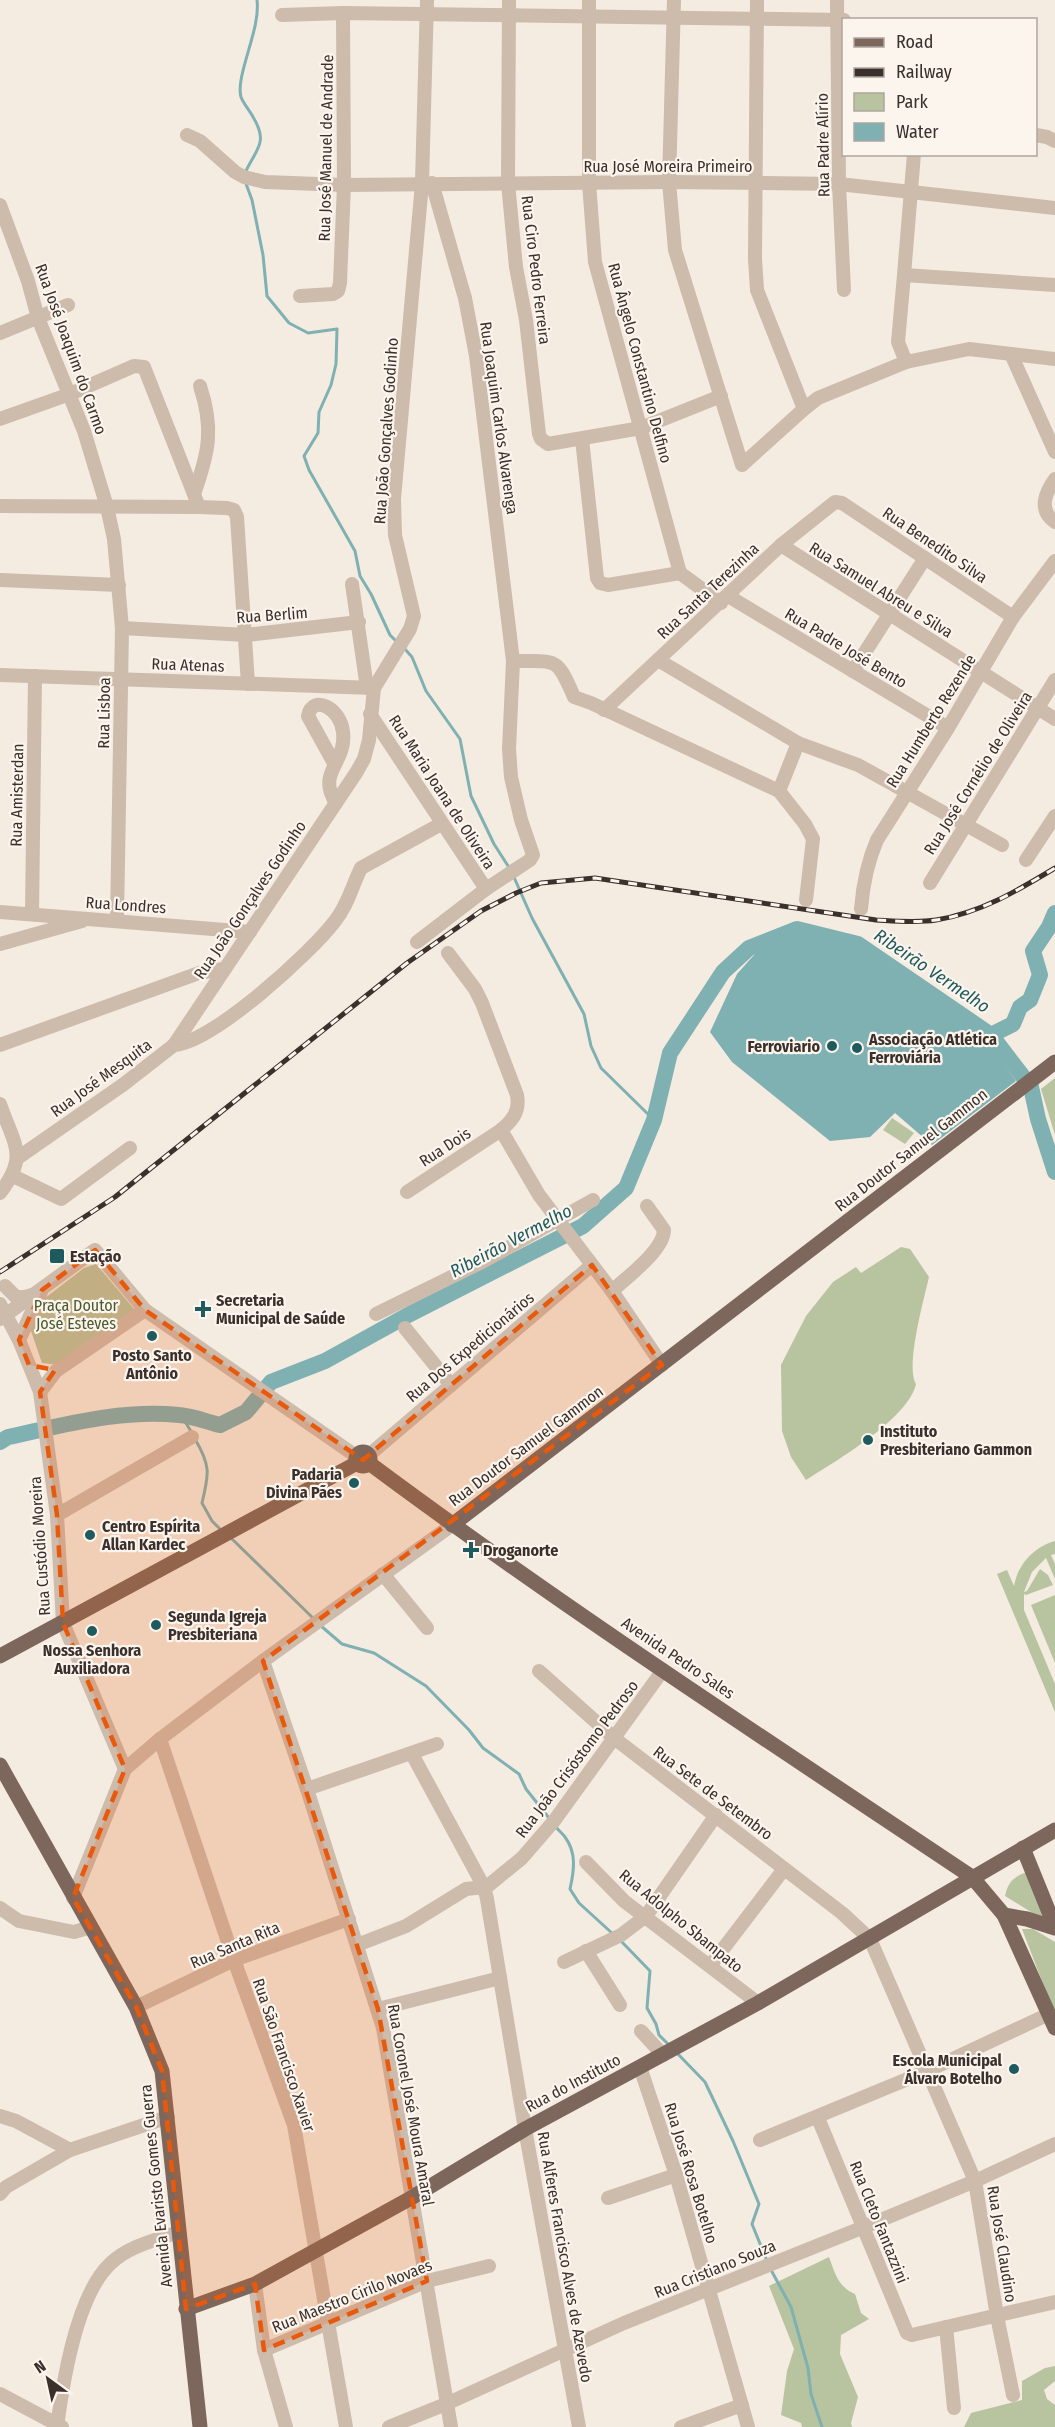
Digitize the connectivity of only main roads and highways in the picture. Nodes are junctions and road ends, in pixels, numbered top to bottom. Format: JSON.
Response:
{"nodes":[{"id":1,"x":1055,"y":1062,"type":"edge"},
{"id":2,"x":452,"y":1524,"type":"junction"},
{"id":3,"x":0,"y":1656,"type":"edge"},
{"id":4,"x":0,"y":1765,"type":"edge"},
{"id":5,"x":1055,"y":1830,"type":"edge"},
{"id":6,"x":1023,"y":1848,"type":"junction"},
{"id":7,"x":972,"y":1877,"type":"junction"},
{"id":8,"x":1004,"y":1915,"type":"junction"},
{"id":9,"x":1055,"y":1928,"type":"edge"},
{"id":10,"x":1052,"y":2021,"type":"edge"},
{"id":11,"x":186,"y":2309,"type":"junction"},
{"id":12,"x":200,"y":2427,"type":"edge"}],
"edges":[{"from":1,"to":2,"type":"main road","name":"Rua Doutor Samuel Gammon"},
{"from":2,"to":3,"type":"main road","name":"Avenida Pedro Sales"},
{"from":2,"to":7,"type":"main road","name":"Avenida Pedro Sales"},
{"from":4,"to":11,"type":"main road","name":"Avenida Evaristo Gomes Guerra"},
{"from":5,"to":6,"type":"main road","name":"Rua do Instituto"},
{"from":6,"to":7,"type":"main road","name":"Rua do Instituto"},
{"from":6,"to":9,"type":"main road"},
{"from":7,"to":8,"type":"main road","name":"Avenida Pedro Sales"},
{"from":7,"to":11,"type":"main road","name":"Rua do Instituto"},
{"from":8,"to":9,"type":"main road"},
{"from":8,"to":10,"type":"main road","name":"Avenida Pedro Sales"},
{"from":11,"to":12,"type":"main road","name":"Avenida Evaristo Gomes Guerra"}]}
